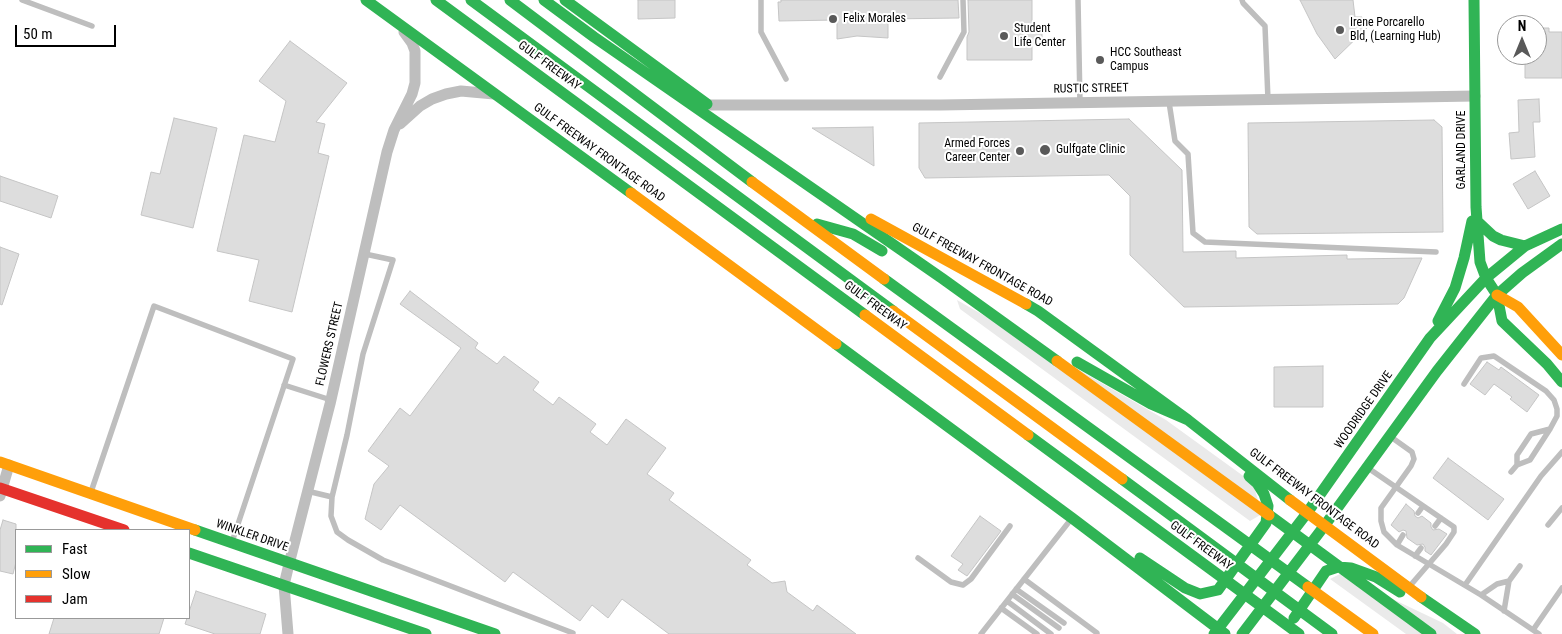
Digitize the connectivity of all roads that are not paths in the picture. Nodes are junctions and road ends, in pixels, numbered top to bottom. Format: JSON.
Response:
{"nodes":[{"id":1,"x":22,"y":0,"type":"edge"},
{"id":2,"x":366,"y":0,"type":"edge"},
{"id":3,"x":436,"y":0,"type":"edge"},
{"id":4,"x":470,"y":0,"type":"edge"},
{"id":5,"x":510,"y":0,"type":"edge"},
{"id":6,"x":544,"y":0,"type":"edge"},
{"id":7,"x":565,"y":0,"type":"edge"},
{"id":8,"x":760,"y":0,"type":"edge"},
{"id":9,"x":963,"y":0,"type":"edge"},
{"id":10,"x":1078,"y":0,"type":"edge"},
{"id":11,"x":1242,"y":0,"type":"edge"},
{"id":12,"x":1474,"y":0,"type":"edge"},
{"id":13,"x":398,"y":23,"type":"junction"},
{"id":14,"x":92,"y":26,"type":"dead end"},
{"id":15,"x":940,"y":77,"type":"dead end"},
{"id":16,"x":786,"y":79,"type":"dead end"},
{"id":17,"x":495,"y":94,"type":"junction"},
{"id":18,"x":1475,"y":96,"type":"junction"},
{"id":19,"x":1268,"y":100,"type":"junction"},
{"id":20,"x":1169,"y":102,"type":"junction"},
{"id":21,"x":1080,"y":103,"type":"junction"},
{"id":22,"x":708,"y":105,"type":"junction"},
{"id":23,"x":394,"y":130,"type":"junction"},
{"id":24,"x":1476,"y":207,"type":"junction"},
{"id":25,"x":804,"y":220,"type":"junction"},
{"id":26,"x":1476,"y":221,"type":"junction"},
{"id":27,"x":1562,"y":229,"type":"edge"},
{"id":28,"x":1562,"y":244,"type":"edge"},
{"id":29,"x":1525,"y":246,"type":"junction"},
{"id":30,"x":1436,"y":252,"type":"dead end"},
{"id":31,"x":365,"y":254,"type":"junction"},
{"id":32,"x":1486,"y":278,"type":"junction"},
{"id":33,"x":1497,"y":295,"type":"junction"},
{"id":34,"x":1430,"y":338,"type":"junction"},
{"id":35,"x":1562,"y":355,"type":"edge"},
{"id":36,"x":1562,"y":382,"type":"edge"},
{"id":37,"x":1464,"y":384,"type":"dead end"},
{"id":38,"x":284,"y":385,"type":"junction"},
{"id":39,"x":331,"y":400,"type":"junction"},
{"id":40,"x":1188,"y":420,"type":"junction"},
{"id":41,"x":1550,"y":429,"type":"junction"},
{"id":42,"x":1390,"y":436,"type":"junction"},
{"id":43,"x":1562,"y":452,"type":"edge"},
{"id":44,"x":1234,"y":456,"type":"junction"},
{"id":45,"x":5,"y":464,"type":"edge"},
{"id":46,"x":1517,"y":465,"type":"junction"},
{"id":47,"x":1368,"y":467,"type":"junction"},
{"id":48,"x":1511,"y":472,"type":"dead end"},
{"id":49,"x":1397,"y":487,"type":"junction"},
{"id":50,"x":308,"y":490,"type":"junction"},
{"id":51,"x":1,"y":491,"type":"edge"},
{"id":52,"x":90,"y":494,"type":"junction"},
{"id":53,"x":332,"y":497,"type":"junction"},
{"id":54,"x":1423,"y":506,"type":"junction"},
{"id":55,"x":1562,"y":508,"type":"edge"},
{"id":56,"x":1308,"y":513,"type":"junction"},
{"id":57,"x":1418,"y":513,"type":"dead end"},
{"id":58,"x":1441,"y":518,"type":"junction"},
{"id":59,"x":1074,"y":520,"type":"junction"},
{"id":60,"x":1325,"y":525,"type":"junction"},
{"id":61,"x":1548,"y":525,"type":"dead end"},
{"id":62,"x":1010,"y":526,"type":"dead end"},
{"id":63,"x":1435,"y":526,"type":"dead end"},
{"id":64,"x":121,"y":529,"type":"edge"},
{"id":65,"x":189,"y":529,"type":"edge"},
{"id":66,"x":190,"y":529,"type":"edge"},
{"id":67,"x":1403,"y":535,"type":"dead end"},
{"id":68,"x":231,"y":544,"type":"junction"},
{"id":69,"x":1397,"y":545,"type":"junction"},
{"id":70,"x":1421,"y":548,"type":"dead end"},
{"id":71,"x":190,"y":553,"type":"edge"},
{"id":72,"x":1415,"y":556,"type":"junction"},
{"id":73,"x":918,"y":558,"type":"dead end"},
{"id":74,"x":289,"y":564,"type":"junction"},
{"id":75,"x":1429,"y":564,"type":"junction"},
{"id":76,"x":1520,"y":566,"type":"dead end"},
{"id":77,"x":1024,"y":579,"type":"junction"},
{"id":78,"x":1510,"y":581,"type":"junction"},
{"id":79,"x":284,"y":586,"type":"junction"},
{"id":80,"x":1465,"y":586,"type":"junction"},
{"id":81,"x":1409,"y":588,"type":"junction"},
{"id":82,"x":1562,"y":588,"type":"edge"},
{"id":83,"x":1016,"y":589,"type":"junction"},
{"id":84,"x":1012,"y":594,"type":"junction"},
{"id":85,"x":1481,"y":595,"type":"junction"},
{"id":86,"x":1247,"y":597,"type":"junction"},
{"id":87,"x":1007,"y":601,"type":"junction"},
{"id":88,"x":1433,"y":606,"type":"junction"},
{"id":89,"x":1001,"y":608,"type":"junction"},
{"id":90,"x":1504,"y":611,"type":"junction"},
{"id":91,"x":1064,"y":623,"type":"dead end"},
{"id":92,"x":1059,"y":628,"type":"dead end"},
{"id":93,"x":1533,"y":630,"type":"junction"},
{"id":94,"x":1219,"y":632,"type":"edge"},
{"id":95,"x":288,"y":634,"type":"edge"},
{"id":96,"x":426,"y":634,"type":"edge"},
{"id":97,"x":496,"y":634,"type":"edge"},
{"id":98,"x":574,"y":634,"type":"edge"},
{"id":99,"x":981,"y":634,"type":"edge"},
{"id":100,"x":1037,"y":634,"type":"edge"},
{"id":101,"x":1052,"y":634,"type":"edge"},
{"id":102,"x":1097,"y":634,"type":"edge"},
{"id":103,"x":1242,"y":634,"type":"edge"},
{"id":104,"x":1282,"y":634,"type":"edge"},
{"id":105,"x":1298,"y":634,"type":"edge"},
{"id":106,"x":1332,"y":634,"type":"edge"},
{"id":107,"x":1373,"y":634,"type":"edge"},
{"id":108,"x":1430,"y":634,"type":"edge"},
{"id":109,"x":1475,"y":634,"type":"edge"},
{"id":110,"x":1539,"y":634,"type":"edge"}],
"edges":[{"from":1,"to":14,"type":"lane"},
{"from":2,"to":13,"type":"main road","name":"GULF FREEWAY FRONTAGE ROAD"},
{"from":3,"to":86,"type":"main road","name":"GULF FREEWAY"},
{"from":4,"to":106,"type":"main road","name":"GULF FREEWAY"},
{"from":5,"to":25,"type":"main road"},
{"from":6,"to":108,"type":"main road"},
{"from":7,"to":22,"type":"main road","name":"GULF FREEWAY FRONTAGE ROAD"},
{"from":8,"to":16,"type":"lane"},
{"from":9,"to":15,"type":"lane"},
{"from":10,"to":21,"type":"lane"},
{"from":11,"to":19,"type":"lane"},
{"from":12,"to":18,"type":"main road","name":"GARLAND DRIVE"},
{"from":13,"to":17,"type":"main road","name":"GULF FREEWAY FRONTAGE ROAD"},
{"from":13,"to":23,"type":"street","name":"FLOWERS STREET"},
{"from":17,"to":23,"type":"street"},
{"from":17,"to":59,"type":"main road","name":"GULF FREEWAY FRONTAGE ROAD"},
{"from":18,"to":19,"type":"street","name":"RUSTIC STREET"},
{"from":18,"to":24,"type":"main road","name":"GARLAND DRIVE"},
{"from":19,"to":20,"type":"street","name":"RUSTIC STREET"},
{"from":20,"to":21,"type":"street","name":"RUSTIC STREET"},
{"from":20,"to":30,"type":"lane"},
{"from":21,"to":22,"type":"street","name":"RUSTIC STREET"},
{"from":22,"to":40,"type":"main road","name":"GULF FREEWAY FRONTAGE ROAD"},
{"from":23,"to":31,"type":"street","name":"FLOWERS STREET"},
{"from":24,"to":26,"type":"main road","name":"GARLAND DRIVE"},
{"from":24,"to":34,"type":"main road"},
{"from":25,"to":40,"type":"main road"},
{"from":25,"to":107,"type":"main road"},
{"from":26,"to":29,"type":"main road"},
{"from":26,"to":32,"type":"main road","name":"GARLAND DRIVE"},
{"from":27,"to":29,"type":"main road","name":"WOODRIDGE DRIVE"},
{"from":28,"to":33,"type":"main road"},
{"from":29,"to":32,"type":"main road","name":"WOODRIDGE DRIVE"},
{"from":31,"to":39,"type":"street","name":"FLOWERS STREET"},
{"from":31,"to":53,"type":"lane"},
{"from":32,"to":33,"type":"main road","name":"GARLAND DRIVE"},
{"from":32,"to":34,"type":"main road","name":"WOODRIDGE DRIVE"},
{"from":33,"to":35,"type":"main road"},
{"from":33,"to":36,"type":"main road"},
{"from":33,"to":42,"type":"main road"},
{"from":34,"to":56,"type":"main road","name":"WOODRIDGE DRIVE"},
{"from":37,"to":41,"type":"lane"},
{"from":38,"to":39,"type":"lane"},
{"from":38,"to":52,"type":"lane"},
{"from":38,"to":68,"type":"lane"},
{"from":39,"to":50,"type":"street","name":"FLOWERS STREET"},
{"from":40,"to":44,"type":"main road","name":"GULF FREEWAY FRONTAGE ROAD"},
{"from":41,"to":46,"type":"lane"},
{"from":41,"to":46,"type":"lane"},
{"from":42,"to":47,"type":"main road"},
{"from":42,"to":49,"type":"lane"},
{"from":43,"to":80,"type":"lane"},
{"from":44,"to":56,"type":"main road","name":"GULF FREEWAY FRONTAGE ROAD"},
{"from":44,"to":59,"type":"main road"},
{"from":45,"to":51,"type":"street"},
{"from":45,"to":52,"type":"main road","name":"WINKLER DRIVE"},
{"from":46,"to":48,"type":"lane"},
{"from":47,"to":49,"type":"lane"},
{"from":47,"to":60,"type":"main road"},
{"from":49,"to":54,"type":"lane"},
{"from":49,"to":69,"type":"lane"},
{"from":50,"to":53,"type":"lane"},
{"from":50,"to":74,"type":"street","name":"FLOWERS STREET"},
{"from":51,"to":64,"type":"main road"},
{"from":52,"to":65,"type":"main road","name":"WINKLER DRIVE"},
{"from":53,"to":98,"type":"lane"},
{"from":54,"to":57,"type":"lane"},
{"from":54,"to":58,"type":"lane"},
{"from":55,"to":61,"type":"lane"},
{"from":56,"to":60,"type":"main road","name":"GULF FREEWAY FRONTAGE ROAD"},
{"from":56,"to":94,"type":"main road","name":"WOODRIDGE DRIVE"},
{"from":58,"to":63,"type":"lane"},
{"from":58,"to":75,"type":"lane"},
{"from":59,"to":77,"type":"lane"},
{"from":59,"to":94,"type":"main road","name":"GULF FREEWAY FRONTAGE ROAD"},
{"from":60,"to":81,"type":"main road","name":"GULF FREEWAY FRONTAGE ROAD"},
{"from":60,"to":103,"type":"main road"},
{"from":62,"to":73,"type":"lane"},
{"from":66,"to":68,"type":"main road","name":"WINKLER DRIVE"},
{"from":67,"to":69,"type":"lane"},
{"from":68,"to":74,"type":"main road","name":"WINKLER DRIVE"},
{"from":69,"to":72,"type":"lane"},
{"from":70,"to":72,"type":"lane"},
{"from":71,"to":79,"type":"main road"},
{"from":72,"to":75,"type":"lane"},
{"from":74,"to":79,"type":"street","name":"FLOWERS STREET"},
{"from":74,"to":97,"type":"main road","name":"WINKLER DRIVE"},
{"from":75,"to":80,"type":"lane"},
{"from":75,"to":81,"type":"lane"},
{"from":76,"to":78,"type":"lane"},
{"from":77,"to":83,"type":"lane"},
{"from":77,"to":102,"type":"lane"},
{"from":78,"to":85,"type":"lane"},
{"from":78,"to":90,"type":"lane"},
{"from":79,"to":95,"type":"street","name":"FLOWERS STREET"},
{"from":79,"to":96,"type":"main road"},
{"from":80,"to":85,"type":"lane"},
{"from":81,"to":88,"type":"main road","name":"GULF FREEWAY FRONTAGE ROAD"},
{"from":82,"to":93,"type":"lane"},
{"from":83,"to":84,"type":"lane"},
{"from":83,"to":91,"type":"lane"},
{"from":84,"to":87,"type":"lane"},
{"from":84,"to":92,"type":"lane"},
{"from":85,"to":90,"type":"lane"},
{"from":86,"to":104,"type":"main road"},
{"from":86,"to":105,"type":"main road","name":"GULF FREEWAY"},
{"from":87,"to":89,"type":"lane"},
{"from":87,"to":101,"type":"lane"},
{"from":88,"to":104,"type":"main road"},
{"from":88,"to":109,"type":"main road","name":"GULF FREEWAY FRONTAGE ROAD"},
{"from":89,"to":99,"type":"lane"},
{"from":89,"to":100,"type":"lane"},
{"from":90,"to":93,"type":"lane"},
{"from":93,"to":110,"type":"lane"}]}
